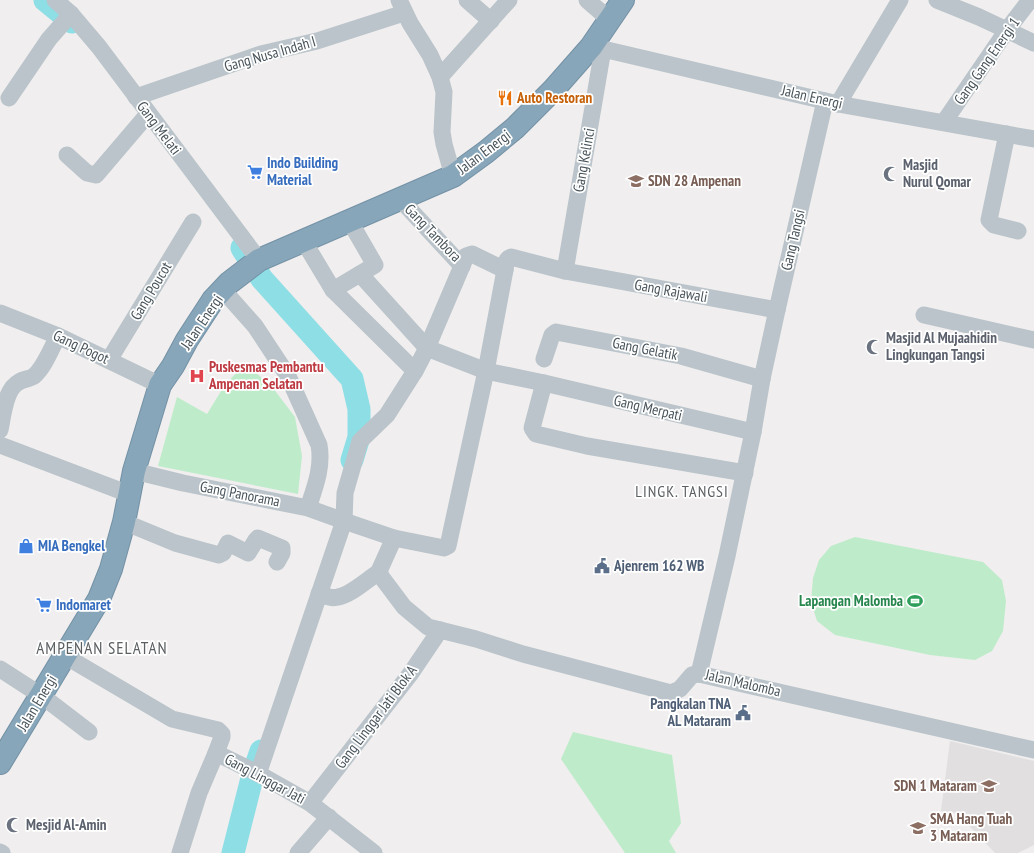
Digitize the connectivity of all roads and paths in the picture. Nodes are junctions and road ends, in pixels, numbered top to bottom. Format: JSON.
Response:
{"nodes":[{"id":1,"x":55,"y":0,"type":"edge"},
{"id":2,"x":467,"y":0,"type":"edge"},
{"id":3,"x":509,"y":0,"type":"edge"},
{"id":4,"x":587,"y":0,"type":"edge"},
{"id":5,"x":623,"y":0,"type":"edge"},
{"id":6,"x":900,"y":0,"type":"edge"},
{"id":7,"x":937,"y":0,"type":"edge"},
{"id":8,"x":1030,"y":0,"type":"edge"},
{"id":9,"x":402,"y":6,"type":"edge"},
{"id":10,"x":66,"y":19,"type":"junction"},
{"id":11,"x":610,"y":20,"type":"junction"},
{"id":12,"x":491,"y":21,"type":"junction"},
{"id":13,"x":1007,"y":30,"type":"junction"},
{"id":14,"x":1034,"y":44,"type":"edge"},
{"id":15,"x":598,"y":46,"type":"junction"},
{"id":16,"x":440,"y":77,"type":"junction"},
{"id":17,"x":136,"y":97,"type":"junction"},
{"id":18,"x":9,"y":98,"type":"dead end"},
{"id":19,"x":832,"y":102,"type":"junction"},
{"id":20,"x":147,"y":115,"type":"junction"},
{"id":21,"x":944,"y":122,"type":"junction"},
{"id":22,"x":1008,"y":134,"type":"junction"},
{"id":23,"x":1034,"y":139,"type":"edge"},
{"id":24,"x":67,"y":155,"type":"dead end"},
{"id":25,"x":453,"y":176,"type":"junction"},
{"id":26,"x":400,"y":200,"type":"junction"},
{"id":27,"x":349,"y":220,"type":"junction"},
{"id":28,"x":193,"y":222,"type":"dead end"},
{"id":29,"x":1018,"y":232,"type":"dead end"},
{"id":30,"x":303,"y":240,"type":"junction"},
{"id":31,"x":252,"y":265,"type":"junction"},
{"id":32,"x":462,"y":266,"type":"junction"},
{"id":33,"x":505,"y":270,"type":"junction"},
{"id":34,"x":565,"y":271,"type":"junction"},
{"id":35,"x":360,"y":274,"type":"junction"},
{"id":36,"x":224,"y":290,"type":"junction"},
{"id":37,"x":333,"y":290,"type":"junction"},
{"id":38,"x":777,"y":310,"type":"junction"},
{"id":39,"x":0,"y":313,"type":"edge"},
{"id":40,"x":924,"y":315,"type":"dead end"},
{"id":41,"x":58,"y":336,"type":"junction"},
{"id":42,"x":1034,"y":340,"type":"edge"},
{"id":43,"x":427,"y":348,"type":"junction"},
{"id":44,"x":544,"y":359,"type":"dead end"},
{"id":45,"x":109,"y":360,"type":"junction"},
{"id":46,"x":415,"y":371,"type":"junction"},
{"id":47,"x":486,"y":371,"type":"junction"},
{"id":48,"x":762,"y":379,"type":"junction"},
{"id":49,"x":544,"y":383,"type":"junction"},
{"id":50,"x":160,"y":385,"type":"junction"},
{"id":51,"x":0,"y":430,"type":"edge"},
{"id":52,"x":753,"y":432,"type":"junction"},
{"id":53,"x":0,"y":445,"type":"edge"},
{"id":54,"x":134,"y":471,"type":"junction"},
{"id":55,"x":744,"y":473,"type":"junction"},
{"id":56,"x":130,"y":494,"type":"junction"},
{"id":57,"x":308,"y":508,"type":"junction"},
{"id":58,"x":338,"y":520,"type":"junction"},
{"id":59,"x":124,"y":522,"type":"junction"},
{"id":60,"x":394,"y":538,"type":"junction"},
{"id":61,"x":277,"y":562,"type":"dead end"},
{"id":62,"x":379,"y":572,"type":"junction"},
{"id":63,"x":319,"y":594,"type":"junction"},
{"id":64,"x":440,"y":630,"type":"junction"},
{"id":65,"x":65,"y":656,"type":"junction"},
{"id":66,"x":0,"y":669,"type":"edge"},
{"id":67,"x":699,"y":674,"type":"junction"},
{"id":68,"x":42,"y":696,"type":"junction"},
{"id":69,"x":90,"y":732,"type":"dead end"},
{"id":70,"x":1034,"y":750,"type":"edge"},
{"id":71,"x":216,"y":753,"type":"junction"},
{"id":72,"x":0,"y":763,"type":"edge"},
{"id":73,"x":255,"y":772,"type":"junction"},
{"id":74,"x":310,"y":803,"type":"junction"},
{"id":75,"x":329,"y":817,"type":"junction"},
{"id":76,"x":180,"y":853,"type":"edge"},
{"id":77,"x":298,"y":853,"type":"edge"},
{"id":78,"x":374,"y":853,"type":"edge"}],
"edges":[{"from":1,"to":10,"type":"street","name":"Gang Melati"},
{"from":2,"to":12,"type":"street"},
{"from":3,"to":12,"type":"street"},
{"from":4,"to":11,"type":"street"},
{"from":5,"to":11,"type":"highway","name":"Jalan Energi"},
{"from":6,"to":19,"type":"street","name":"Gang Tangsi"},
{"from":7,"to":13,"type":"street"},
{"from":8,"to":13,"type":"street","name":"Gang Gang Energi 1"},
{"from":9,"to":16,"type":"street"},
{"from":9,"to":17,"type":"street","name":"Gang Nusa Indah I"},
{"from":10,"to":17,"type":"street","name":"Gang Melati"},
{"from":10,"to":18,"type":"street"},
{"from":11,"to":15,"type":"highway","name":"Jalan Energi"},
{"from":12,"to":16,"type":"street"},
{"from":13,"to":14,"type":"street"},
{"from":13,"to":21,"type":"street","name":"Gang Gang Energi 1"},
{"from":15,"to":19,"type":"street","name":"Jalan Energi"},
{"from":15,"to":25,"type":"highway","name":"Jalan Energi"},
{"from":15,"to":34,"type":"street","name":"Gang Kelinci"},
{"from":16,"to":25,"type":"street"},
{"from":17,"to":20,"type":"street","name":"Gang Melati"},
{"from":19,"to":21,"type":"street","name":"Jalan Energi"},
{"from":19,"to":38,"type":"street","name":"Gang Tangsi"},
{"from":20,"to":24,"type":"street"},
{"from":20,"to":31,"type":"street","name":"Gang Melati"},
{"from":21,"to":22,"type":"street","name":"Jalan Energi"},
{"from":22,"to":23,"type":"street","name":"Jalan Energi"},
{"from":22,"to":29,"type":"street"},
{"from":25,"to":26,"type":"highway","name":"Jalan Energi"},
{"from":26,"to":27,"type":"highway","name":"Jalan Energi"},
{"from":26,"to":32,"type":"street","name":"Gang Tambora"},
{"from":27,"to":30,"type":"highway","name":"Jalan Energi"},
{"from":27,"to":35,"type":"street"},
{"from":28,"to":45,"type":"street","name":"Gang Poucot"},
{"from":30,"to":31,"type":"highway","name":"Jalan Energi"},
{"from":30,"to":37,"type":"street"},
{"from":31,"to":36,"type":"highway","name":"Jalan Energi"},
{"from":32,"to":33,"type":"street","name":"Gang Tambora"},
{"from":32,"to":43,"type":"street"},
{"from":33,"to":34,"type":"street","name":"Gang Rajawali"},
{"from":33,"to":47,"type":"street"},
{"from":34,"to":38,"type":"street","name":"Gang Rajawali"},
{"from":35,"to":37,"type":"street"},
{"from":35,"to":43,"type":"street"},
{"from":36,"to":50,"type":"highway","name":"Jalan Energi"},
{"from":36,"to":57,"type":"street"},
{"from":37,"to":46,"type":"street"},
{"from":38,"to":48,"type":"street","name":"Gang Tangsi"},
{"from":39,"to":41,"type":"street","name":"Gang Pogot"},
{"from":40,"to":42,"type":"street"},
{"from":41,"to":45,"type":"street","name":"Gang Pogot"},
{"from":41,"to":51,"type":"street"},
{"from":43,"to":46,"type":"street"},
{"from":43,"to":47,"type":"street","name":"Gang Merpati"},
{"from":44,"to":48,"type":"street","name":"Gang Gelatik"},
{"from":45,"to":50,"type":"street","name":"Gang Pogot"},
{"from":46,"to":58,"type":"street"},
{"from":47,"to":49,"type":"street","name":"Gang Merpati"},
{"from":47,"to":60,"type":"street","name":"Gang Panorama"},
{"from":48,"to":52,"type":"street","name":"Jalan Malomba"},
{"from":49,"to":52,"type":"street","name":"Gang Merpati"},
{"from":49,"to":55,"type":"street"},
{"from":50,"to":54,"type":"highway","name":"Jalan Energi"},
{"from":52,"to":55,"type":"street","name":"Jalan Malomba"},
{"from":53,"to":56,"type":"street"},
{"from":54,"to":56,"type":"highway","name":"Jalan Energi"},
{"from":54,"to":57,"type":"street","name":"Gang Panorama"},
{"from":55,"to":67,"type":"street","name":"Jalan Malomba"},
{"from":56,"to":59,"type":"highway","name":"Jalan Energi"},
{"from":57,"to":58,"type":"street","name":"Gang Panorama"},
{"from":58,"to":60,"type":"street","name":"Gang Panorama"},
{"from":58,"to":63,"type":"street"},
{"from":59,"to":61,"type":"street"},
{"from":59,"to":65,"type":"highway","name":"Jalan Energi"},
{"from":60,"to":62,"type":"street"},
{"from":62,"to":63,"type":"street"},
{"from":62,"to":64,"type":"street"},
{"from":63,"to":73,"type":"street"},
{"from":64,"to":67,"type":"street"},
{"from":64,"to":74,"type":"street","name":"Gang Linggar Jati Blok A"},
{"from":65,"to":68,"type":"highway","name":"Jalan Energi"},
{"from":65,"to":71,"type":"street","name":"Gang Linggar Jati"},
{"from":66,"to":68,"type":"street"},
{"from":67,"to":70,"type":"street","name":"Jalan Malomba"},
{"from":68,"to":69,"type":"street"},
{"from":68,"to":72,"type":"highway","name":"Jalan Energi"},
{"from":71,"to":73,"type":"street","name":"Gang Linggar Jati"},
{"from":71,"to":76,"type":"street"},
{"from":73,"to":74,"type":"street","name":"Gang Linggar Jati"},
{"from":74,"to":75,"type":"street","name":"Gang Linggar Jati"},
{"from":75,"to":77,"type":"street"},
{"from":75,"to":78,"type":"street","name":"Gang Linggar Jati"}]}
